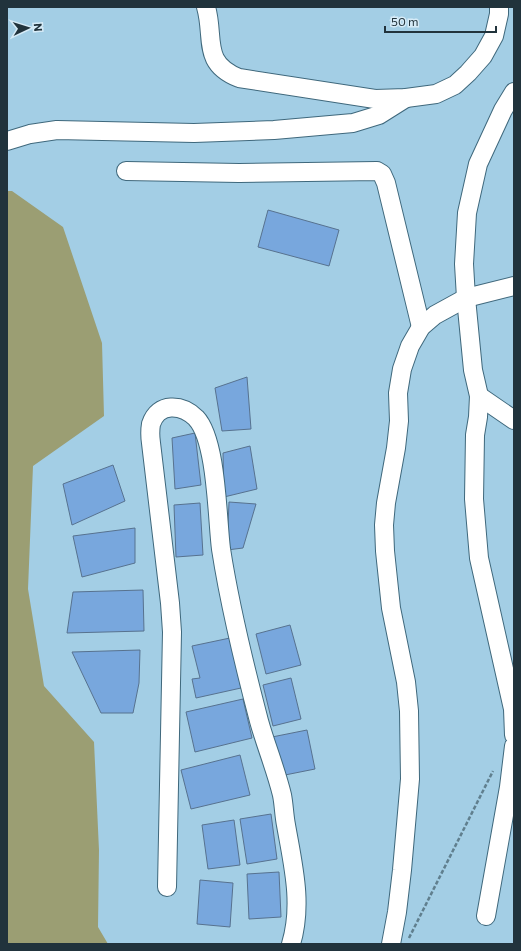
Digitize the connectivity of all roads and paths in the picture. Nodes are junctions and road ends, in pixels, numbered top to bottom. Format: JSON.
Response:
{"nodes":[{"id":1,"x":211,"y":7,"type":"edge"},
{"id":2,"x":499,"y":7,"type":"edge"},
{"id":3,"x":514,"y":92,"type":"edge"},
{"id":4,"x":406,"y":98,"type":"junction"},
{"id":5,"x":7,"y":141,"type":"edge"},
{"id":6,"x":126,"y":171,"type":"dead end"},
{"id":7,"x":514,"y":286,"type":"edge"},
{"id":8,"x":466,"y":298,"type":"junction"},
{"id":9,"x":421,"y":328,"type":"junction"},
{"id":10,"x":479,"y":396,"type":"junction"},
{"id":11,"x":514,"y":420,"type":"edge"},
{"id":12,"x":514,"y":710,"type":"edge"},
{"id":13,"x":514,"y":735,"type":"edge"},
{"id":14,"x":514,"y":746,"type":"edge"},
{"id":15,"x":472,"y":814,"type":"dead end"},
{"id":16,"x":167,"y":887,"type":"dead end"},
{"id":17,"x":486,"y":916,"type":"dead end"},
{"id":18,"x":291,"y":944,"type":"edge"},
{"id":19,"x":391,"y":944,"type":"edge"},
{"id":20,"x":406,"y":944,"type":"edge"}],
"edges":[{"from":1,"to":4,"type":"street"},
{"from":2,"to":4,"type":"street"},
{"from":3,"to":8,"type":"street"},
{"from":4,"to":5,"type":"street"},
{"from":6,"to":9,"type":"street"},
{"from":7,"to":8,"type":"street"},
{"from":8,"to":9,"type":"street"},
{"from":8,"to":10,"type":"street"},
{"from":9,"to":19,"type":"street"},
{"from":10,"to":11,"type":"street"},
{"from":10,"to":12,"type":"street"},
{"from":12,"to":13,"type":"street"},
{"from":14,"to":17,"type":"street"},
{"from":15,"to":20,"type":"path"},
{"from":16,"to":18,"type":"street"}]}
